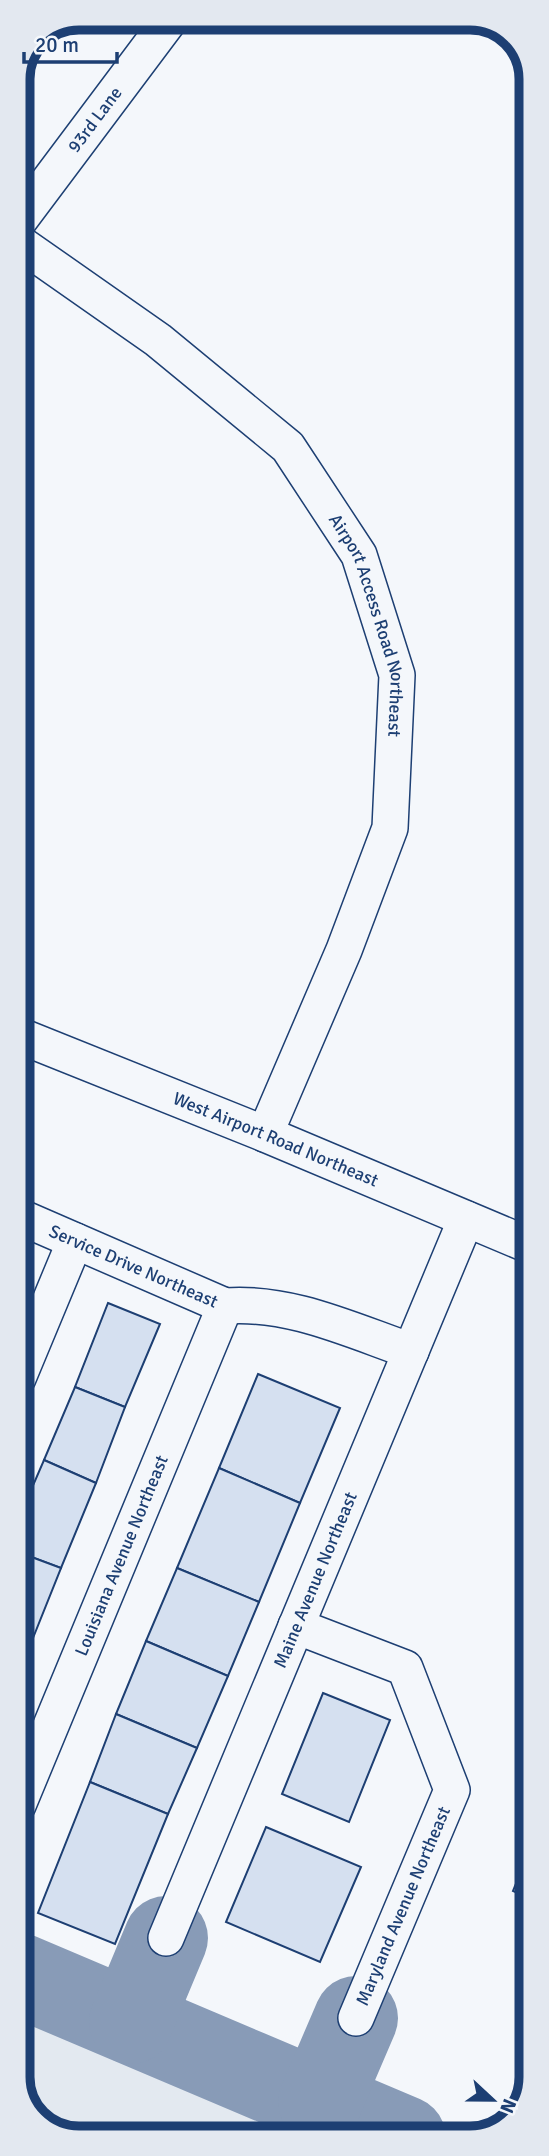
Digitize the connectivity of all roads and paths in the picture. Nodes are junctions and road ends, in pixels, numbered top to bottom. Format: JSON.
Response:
{"nodes":[{"id":1,"x":162,"y":30,"type":"edge"},
{"id":2,"x":30,"y":206,"type":"edge"},
{"id":3,"x":30,"y":250,"type":"edge"},
{"id":4,"x":30,"y":1040,"type":"edge"},
{"id":5,"x":265,"y":1134,"type":"junction"},
{"id":6,"x":466,"y":1219,"type":"junction"},
{"id":7,"x":30,"y":1221,"type":"edge"},
{"id":8,"x":75,"y":1241,"type":"junction"},
{"id":9,"x":519,"y":1241,"type":"edge"},
{"id":10,"x":225,"y":1307,"type":"junction"},
{"id":11,"x":30,"y":1349,"type":"edge"},
{"id":12,"x":411,"y":1352,"type":"junction"},
{"id":13,"x":296,"y":1626,"type":"junction"},
{"id":14,"x":30,"y":1776,"type":"edge"},
{"id":15,"x":166,"y":1938,"type":"dead end"},
{"id":16,"x":356,"y":2018,"type":"dead end"}],
"edges":[{"from":1,"to":2,"type":"street","name":"93rd Lane"},
{"from":3,"to":5,"type":"street","name":"Airport Access Road Northeast"},
{"from":4,"to":5,"type":"street","name":"West Airport Road Northeast"},
{"from":5,"to":6,"type":"street","name":"West Airport Road Northeast"},
{"from":6,"to":9,"type":"street","name":"West Airport Road Northeast"},
{"from":6,"to":12,"type":"street","name":"Maine Avenue Northeast"},
{"from":7,"to":8,"type":"street","name":"Service Drive Northeast"},
{"from":8,"to":10,"type":"street","name":"Service Drive Northeast"},
{"from":8,"to":11,"type":"street"},
{"from":10,"to":12,"type":"street","name":"Service Drive Northeast"},
{"from":10,"to":14,"type":"street","name":"Louisiana Avenue Northeast"},
{"from":12,"to":13,"type":"street","name":"Maine Avenue Northeast"},
{"from":13,"to":15,"type":"street","name":"Maine Avenue Northeast"},
{"from":13,"to":16,"type":"street","name":"Maryland Avenue Northeast"}]}
